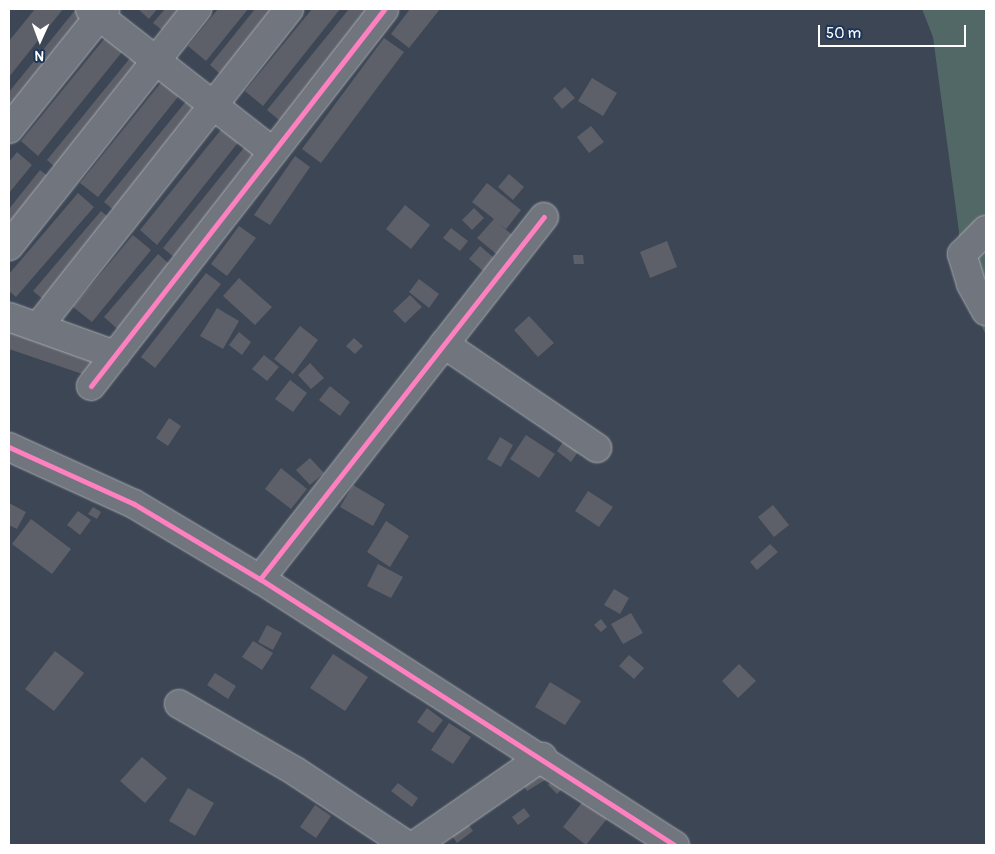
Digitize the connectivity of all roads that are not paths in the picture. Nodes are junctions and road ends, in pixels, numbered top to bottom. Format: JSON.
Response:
{"nodes":[{"id":1,"x":197,"y":9,"type":"edge"},
{"id":2,"x":289,"y":9,"type":"edge"},
{"id":3,"x":384,"y":9,"type":"edge"},
{"id":4,"x":98,"y":11,"type":"edge"},
{"id":5,"x":157,"y":60,"type":"junction"},
{"id":6,"x":214,"y":105,"type":"junction"},
{"id":7,"x":9,"y":129,"type":"edge"},
{"id":8,"x":273,"y":152,"type":"junction"},
{"id":9,"x":544,"y":217,"type":"dead end"},
{"id":10,"x":986,"y":230,"type":"edge"},
{"id":11,"x":9,"y":246,"type":"edge"},
{"id":12,"x":986,"y":311,"type":"edge"},
{"id":13,"x":9,"y":317,"type":"edge"},
{"id":14,"x":38,"y":327,"type":"junction"},
{"id":15,"x":444,"y":344,"type":"junction"},
{"id":16,"x":115,"y":355,"type":"junction"},
{"id":17,"x":90,"y":386,"type":"dead end"},
{"id":18,"x":9,"y":447,"type":"edge"},
{"id":19,"x":597,"y":448,"type":"dead end"},
{"id":20,"x":260,"y":579,"type":"junction"},
{"id":21,"x":179,"y":704,"type":"dead end"},
{"id":22,"x":542,"y":757,"type":"junction"},
{"id":23,"x":669,"y":844,"type":"edge"},
{"id":24,"x":407,"y":845,"type":"edge"},
{"id":25,"x":415,"y":845,"type":"edge"}],
"edges":[{"from":1,"to":5,"type":"street"},
{"from":2,"to":6,"type":"street"},
{"from":3,"to":8,"type":"street"},
{"from":4,"to":5,"type":"street"},
{"from":4,"to":7,"type":"street"},
{"from":5,"to":6,"type":"street"},
{"from":5,"to":11,"type":"street"},
{"from":6,"to":8,"type":"street"},
{"from":6,"to":14,"type":"street"},
{"from":8,"to":16,"type":"street"},
{"from":9,"to":15,"type":"street"},
{"from":10,"to":12,"type":"street"},
{"from":13,"to":14,"type":"street"},
{"from":14,"to":16,"type":"street"},
{"from":15,"to":19,"type":"street"},
{"from":15,"to":20,"type":"street"},
{"from":16,"to":17,"type":"street"},
{"from":18,"to":20,"type":"street"},
{"from":20,"to":22,"type":"street"},
{"from":21,"to":24,"type":"street"},
{"from":22,"to":23,"type":"street"},
{"from":22,"to":25,"type":"street"}]}
